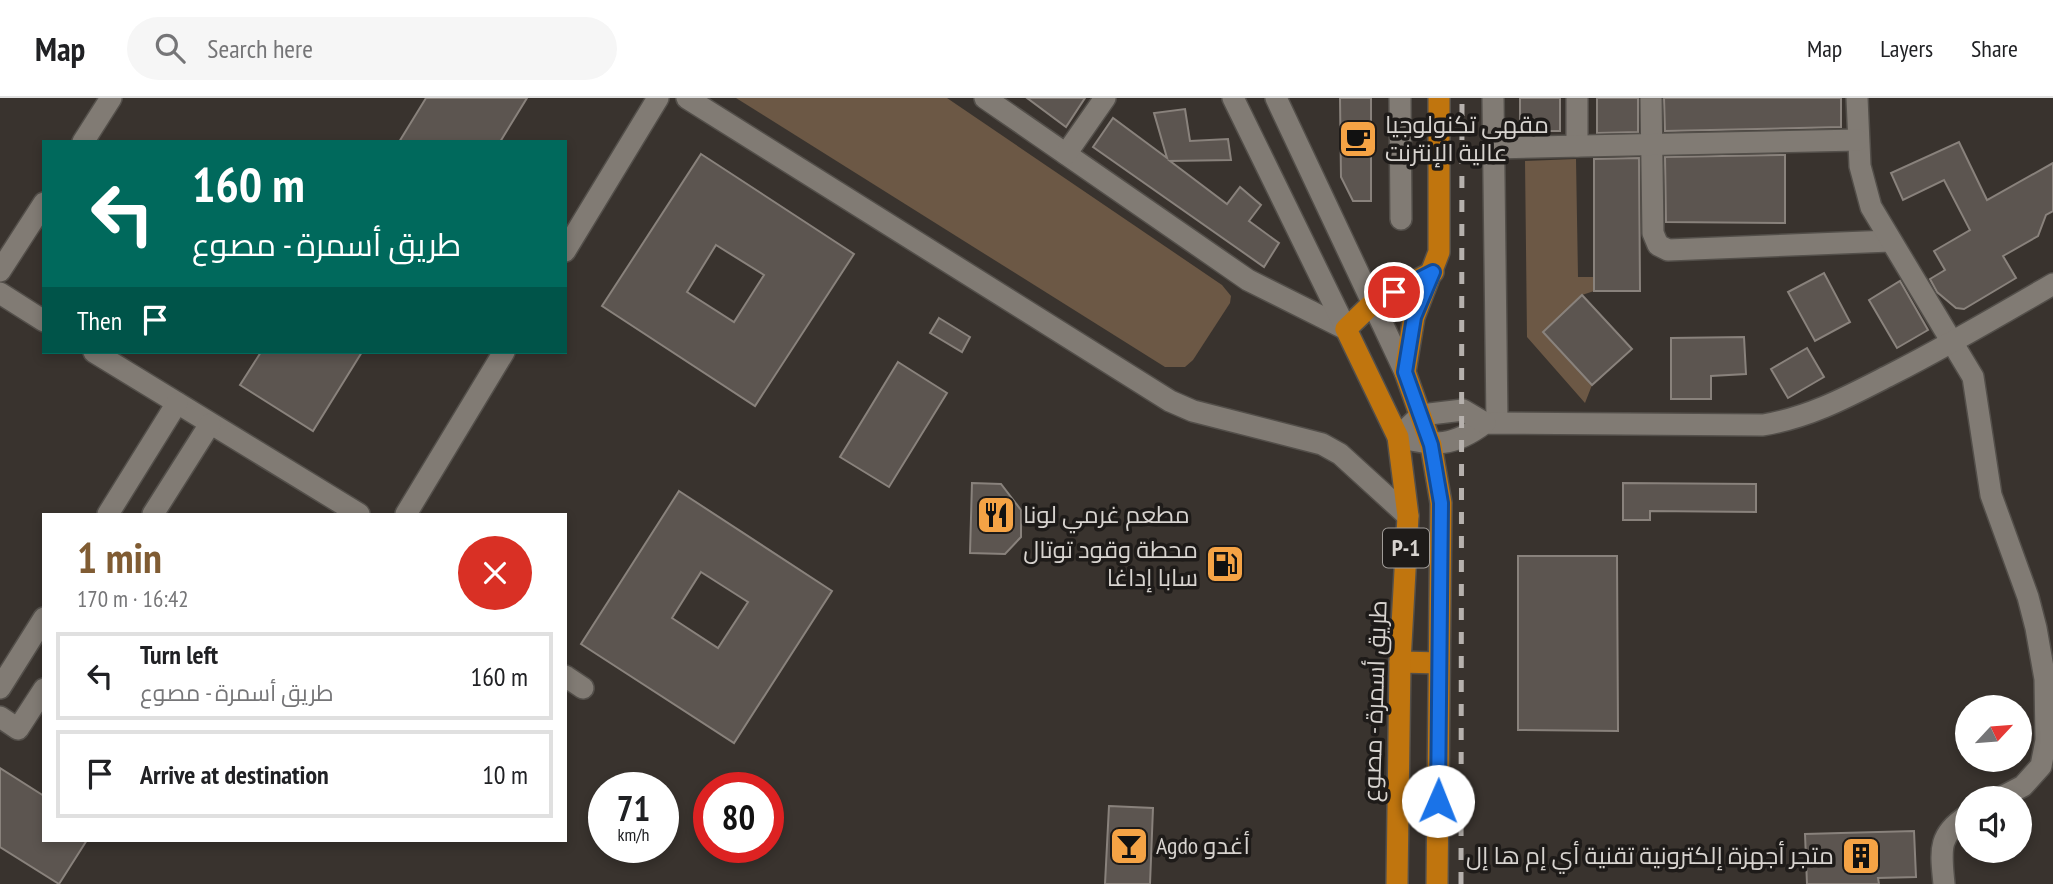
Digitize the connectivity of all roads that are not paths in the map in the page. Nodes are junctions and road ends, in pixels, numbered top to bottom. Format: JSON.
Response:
{"nodes":[{"id":1,"x":111,"y":98,"type":"edge"},
{"id":2,"x":658,"y":98,"type":"edge"},
{"id":3,"x":687,"y":98,"type":"edge"},
{"id":4,"x":985,"y":98,"type":"edge"},
{"id":5,"x":1105,"y":98,"type":"edge"},
{"id":6,"x":1233,"y":98,"type":"edge"},
{"id":7,"x":1276,"y":98,"type":"edge"},
{"id":8,"x":1400,"y":98,"type":"edge"},
{"id":9,"x":1439,"y":98,"type":"edge"},
{"id":10,"x":1493,"y":98,"type":"edge"},
{"id":11,"x":1577,"y":98,"type":"edge"},
{"id":12,"x":1651,"y":98,"type":"edge"},
{"id":13,"x":1857,"y":98,"type":"edge"},
{"id":14,"x":84,"y":140,"type":"edge"},
{"id":15,"x":1858,"y":140,"type":"junction"},
{"id":16,"x":1650,"y":144,"type":"junction"},
{"id":17,"x":1577,"y":146,"type":"junction"},
{"id":18,"x":1493,"y":148,"type":"junction"},
{"id":19,"x":1066,"y":154,"type":"junction"},
{"id":20,"x":42,"y":206,"type":"edge"},
{"id":21,"x":1401,"y":219,"type":"dead end"},
{"id":22,"x":1889,"y":241,"type":"junction"},
{"id":23,"x":567,"y":248,"type":"edge"},
{"id":24,"x":0,"y":271,"type":"edge"},
{"id":25,"x":1433,"y":272,"type":"junction"},
{"id":26,"x":2053,"y":285,"type":"edge"},
{"id":27,"x":0,"y":293,"type":"edge"},
{"id":28,"x":1374,"y":302,"type":"junction"},
{"id":29,"x":42,"y":320,"type":"edge"},
{"id":30,"x":1346,"y":329,"type":"junction"},
{"id":31,"x":1954,"y":342,"type":"junction"},
{"id":32,"x":97,"y":354,"type":"edge"},
{"id":33,"x":503,"y":354,"type":"edge"},
{"id":34,"x":1405,"y":372,"type":"junction"},
{"id":35,"x":177,"y":403,"type":"junction"},
{"id":36,"x":1421,"y":415,"type":"junction"},
{"id":37,"x":1491,"y":423,"type":"junction"},
{"id":38,"x":210,"y":424,"type":"junction"},
{"id":39,"x":1398,"y":437,"type":"junction"},
{"id":40,"x":1431,"y":445,"type":"junction"},
{"id":41,"x":109,"y":513,"type":"edge"},
{"id":42,"x":154,"y":513,"type":"edge"},
{"id":43,"x":357,"y":513,"type":"edge"},
{"id":44,"x":407,"y":513,"type":"edge"},
{"id":45,"x":1408,"y":516,"type":"junction"},
{"id":46,"x":42,"y":621,"type":"edge"},
{"id":47,"x":1400,"y":662,"type":"junction"},
{"id":48,"x":1439,"y":663,"type":"junction"},
{"id":49,"x":567,"y":677,"type":"edge"},
{"id":50,"x":0,"y":688,"type":"edge"},
{"id":51,"x":583,"y":688,"type":"dead end"},
{"id":52,"x":42,"y":692,"type":"edge"},
{"id":53,"x":0,"y":717,"type":"edge"},
{"id":54,"x":2023,"y":786,"type":"edge"},
{"id":55,"x":1955,"y":824,"type":"edge"},
{"id":56,"x":1397,"y":884,"type":"edge"},
{"id":57,"x":1437,"y":884,"type":"edge"},
{"id":58,"x":1944,"y":884,"type":"edge"}],
"edges":[{"from":1,"to":14,"type":"street"},
{"from":2,"to":23,"type":"street"},
{"from":3,"to":45,"type":"street"},
{"from":4,"to":19,"type":"street"},
{"from":5,"to":19,"type":"street"},
{"from":6,"to":30,"type":"street"},
{"from":7,"to":28,"type":"street"},
{"from":8,"to":21,"type":"street"},
{"from":9,"to":25,"type":"highway","number":"P-1"},
{"from":10,"to":18,"type":"street"},
{"from":11,"to":17,"type":"street"},
{"from":12,"to":16,"type":"street"},
{"from":13,"to":15,"type":"street"},
{"from":15,"to":16,"type":"street"},
{"from":15,"to":22,"type":"street"},
{"from":16,"to":17,"type":"street"},
{"from":16,"to":22,"type":"street"},
{"from":17,"to":18,"type":"street"},
{"from":18,"to":37,"type":"street"},
{"from":19,"to":30,"type":"street"},
{"from":20,"to":24,"type":"street"},
{"from":22,"to":31,"type":"street"},
{"from":25,"to":28,"type":"highway"},
{"from":25,"to":34,"type":"highway","number":"P-1"},
{"from":26,"to":31,"type":"street"},
{"from":27,"to":29,"type":"street"},
{"from":28,"to":30,"type":"highway"},
{"from":28,"to":34,"type":"street"},
{"from":30,"to":39,"type":"highway","name":"طريق أسمرة - مصوع","number":"P-1"},
{"from":31,"to":37,"type":"street"},
{"from":31,"to":54,"type":"street"},
{"from":32,"to":35,"type":"street"},
{"from":33,"to":44,"type":"street"},
{"from":34,"to":36,"type":"highway","number":"P-1"},
{"from":35,"to":38,"type":"street"},
{"from":35,"to":41,"type":"street"},
{"from":36,"to":37,"type":"street"},
{"from":36,"to":39,"type":"street"},
{"from":36,"to":40,"type":"highway","number":"P-1"},
{"from":37,"to":40,"type":"street"},
{"from":38,"to":42,"type":"street"},
{"from":38,"to":43,"type":"street"},
{"from":39,"to":40,"type":"street"},
{"from":39,"to":45,"type":"highway","name":"طريق أسمرة - مصوع","number":"P-1"},
{"from":40,"to":48,"type":"highway","number":"P-1"},
{"from":45,"to":47,"type":"highway","name":"طريق أسمرة - مصوع","number":"P-1"},
{"from":46,"to":50,"type":"street"},
{"from":47,"to":48,"type":"highway"},
{"from":47,"to":56,"type":"highway","name":"طريق أسمرة - مصوع","number":"P-1"},
{"from":48,"to":57,"type":"highway","number":"P-1"},
{"from":49,"to":51,"type":"street"},
{"from":52,"to":53,"type":"street"},
{"from":55,"to":58,"type":"street"}]}
